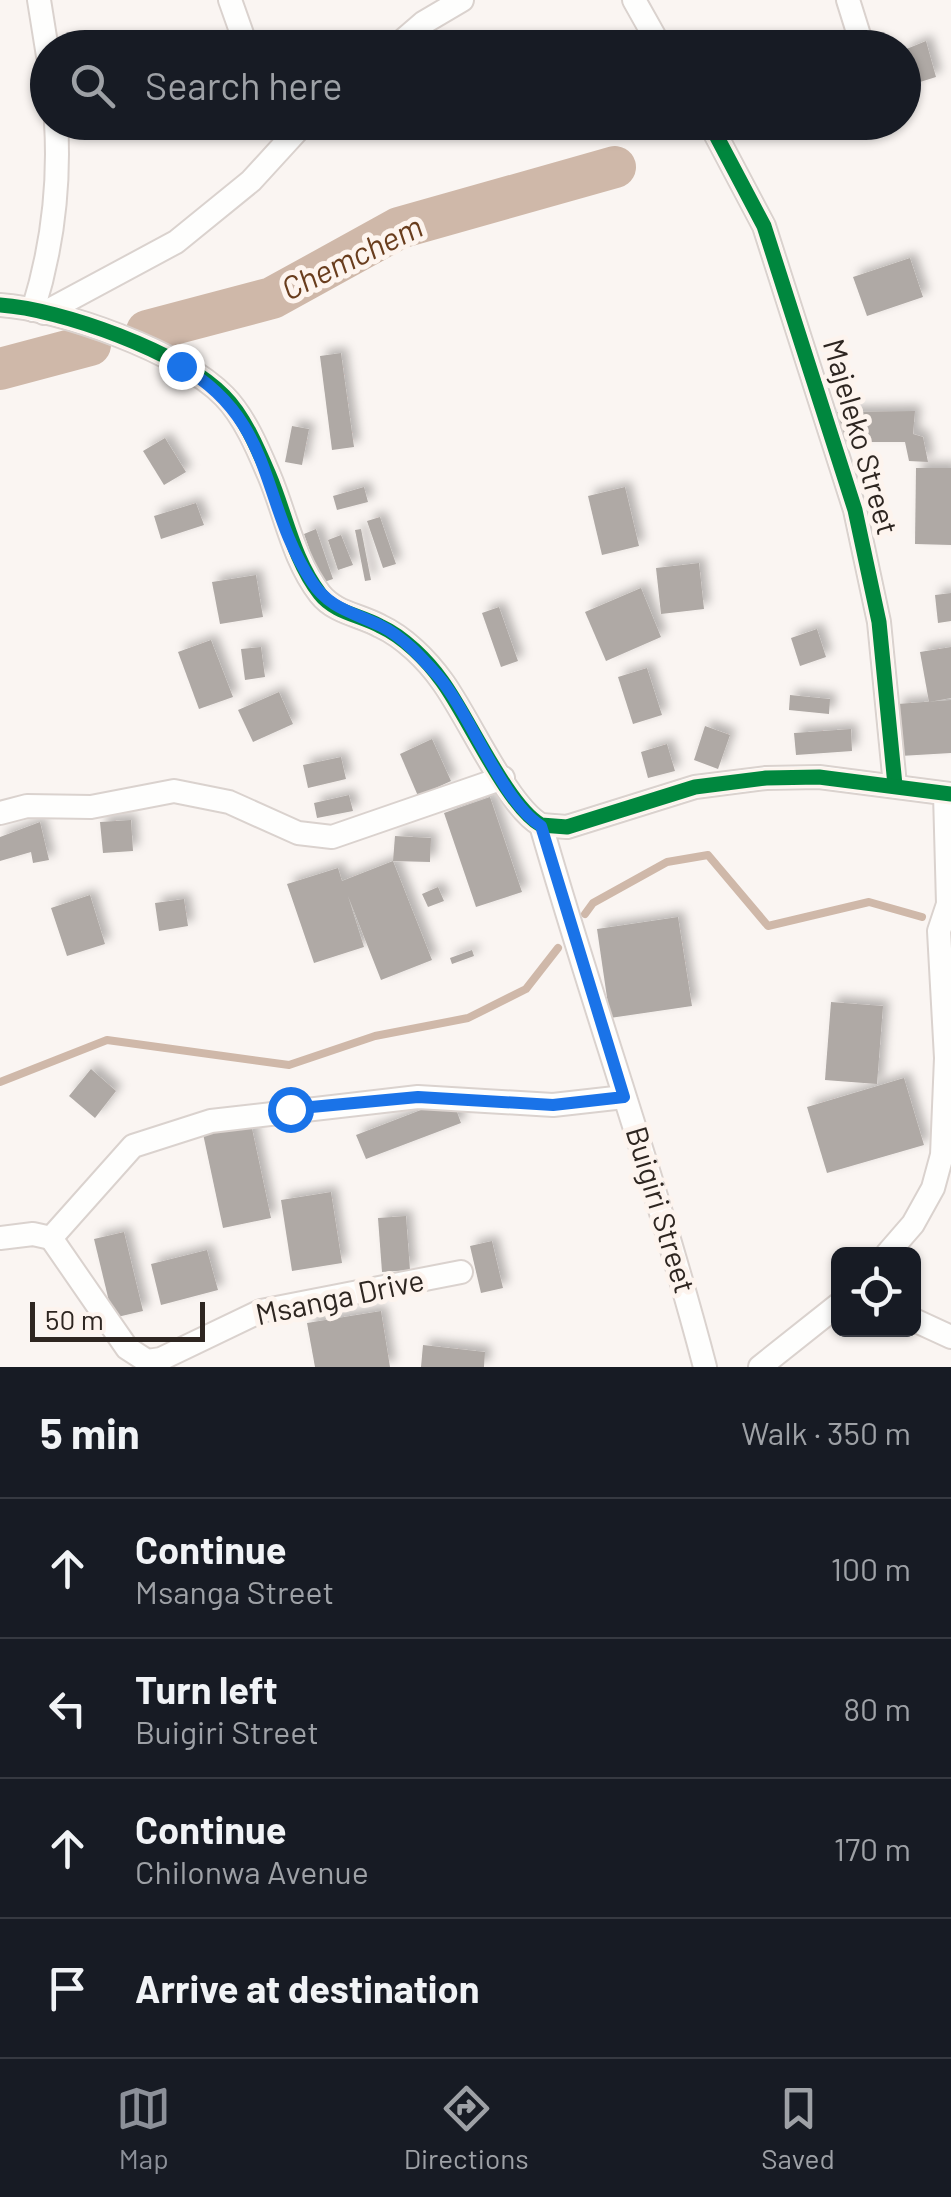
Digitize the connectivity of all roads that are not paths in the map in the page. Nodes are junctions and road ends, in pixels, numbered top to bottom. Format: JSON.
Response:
{"nodes":[{"id":1,"x":39,"y":0,"type":"edge"},
{"id":2,"x":230,"y":0,"type":"edge"},
{"id":3,"x":462,"y":0,"type":"edge"},
{"id":4,"x":634,"y":0,"type":"edge"},
{"id":5,"x":848,"y":0,"type":"edge"},
{"id":6,"x":44,"y":30,"type":"edge"},
{"id":7,"x":241,"y":30,"type":"edge"},
{"id":8,"x":420,"y":30,"type":"edge"},
{"id":9,"x":651,"y":30,"type":"edge"},
{"id":10,"x":857,"y":30,"type":"edge"},
{"id":11,"x":57,"y":140,"type":"edge"},
{"id":12,"x":282,"y":140,"type":"edge"},
{"id":13,"x":718,"y":140,"type":"edge"},
{"id":14,"x":0,"y":305,"type":"edge"},
{"id":15,"x":38,"y":312,"type":"junction"},
{"id":16,"x":503,"y":778,"type":"junction"},
{"id":17,"x":894,"y":785,"type":"junction"},
{"id":18,"x":948,"y":794,"type":"edge"},
{"id":19,"x":0,"y":813,"type":"edge"},
{"id":20,"x":541,"y":826,"type":"junction"},
{"id":21,"x":624,"y":1097,"type":"junction"},
{"id":22,"x":947,"y":1156,"type":"edge"},
{"id":23,"x":0,"y":1238,"type":"edge"},
{"id":24,"x":51,"y":1238,"type":"junction"},
{"id":25,"x":892,"y":1247,"type":"edge"},
{"id":26,"x":460,"y":1272,"type":"dead end"},
{"id":27,"x":831,"y":1311,"type":"edge"},
{"id":28,"x":921,"y":1323,"type":"edge"},
{"id":29,"x":951,"y":1338,"type":"edge"},
{"id":30,"x":704,"y":1367,"type":"edge"},
{"id":31,"x":760,"y":1367,"type":"edge"}],
"edges":[{"from":1,"to":6,"type":"street"},
{"from":2,"to":7,"type":"street"},
{"from":3,"to":8,"type":"street"},
{"from":4,"to":9,"type":"street"},
{"from":5,"to":10,"type":"street"},
{"from":11,"to":15,"type":"street"},
{"from":12,"to":15,"type":"street"},
{"from":13,"to":17,"type":"street","name":"Majeleko Street"},
{"from":14,"to":15,"type":"street"},
{"from":15,"to":16,"type":"street"},
{"from":16,"to":19,"type":"street"},
{"from":16,"to":20,"type":"street"},
{"from":17,"to":18,"type":"street"},
{"from":17,"to":20,"type":"street"},
{"from":18,"to":22,"type":"street"},
{"from":20,"to":21,"type":"street","name":"Buigiri Street"},
{"from":21,"to":24,"type":"street"},
{"from":21,"to":30,"type":"street","name":"Buigiri Street"},
{"from":22,"to":25,"type":"street"},
{"from":23,"to":24,"type":"street"},
{"from":24,"to":26,"type":"street","name":"Msanga Drive"},
{"from":27,"to":31,"type":"street"},
{"from":28,"to":29,"type":"street"}]}
